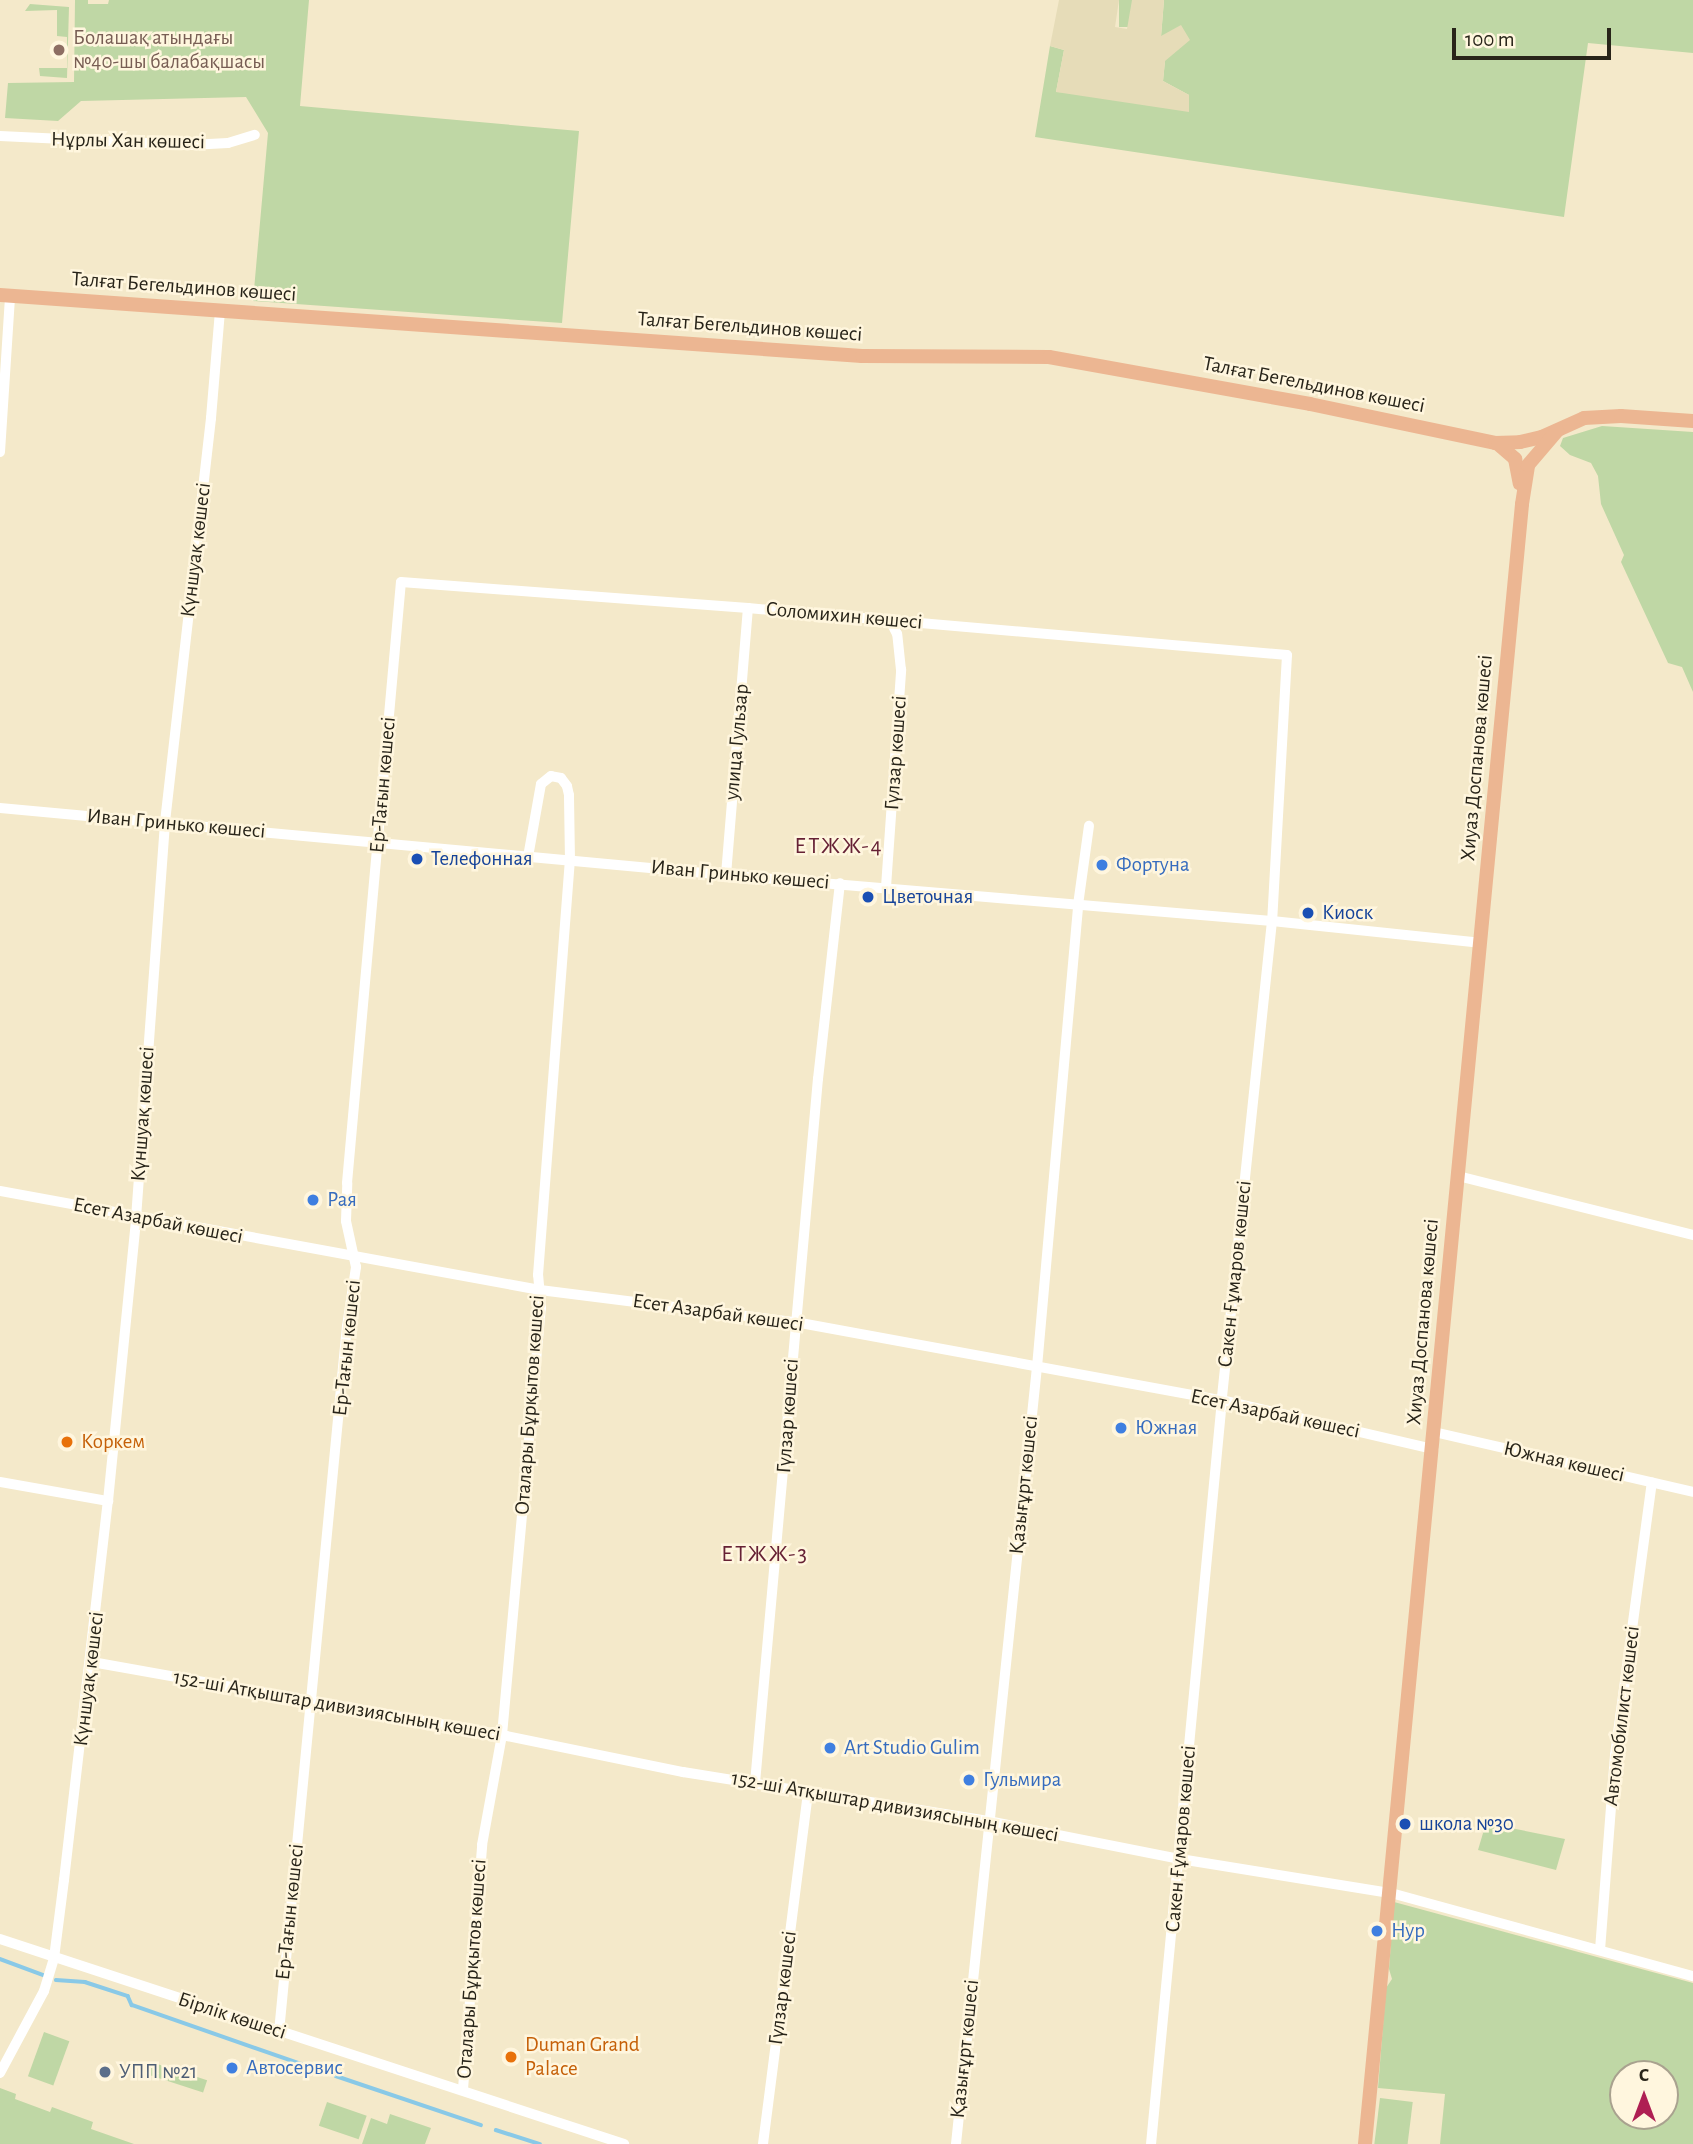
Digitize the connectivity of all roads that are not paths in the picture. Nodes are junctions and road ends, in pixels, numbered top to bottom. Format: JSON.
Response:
{"nodes":[{"id":1,"x":255,"y":135,"type":"dead end"},
{"id":2,"x":0,"y":136,"type":"edge"},
{"id":3,"x":5,"y":296,"type":"edge"},
{"id":4,"x":220,"y":310,"type":"junction"},
{"id":5,"x":1693,"y":421,"type":"edge"},
{"id":6,"x":1557,"y":430,"type":"junction"},
{"id":7,"x":1490,"y":442,"type":"junction"},
{"id":8,"x":0,"y":452,"type":"edge"},
{"id":9,"x":1522,"y":504,"type":"junction"},
{"id":10,"x":401,"y":582,"type":"joint"},
{"id":11,"x":748,"y":608,"type":"junction"},
{"id":12,"x":890,"y":620,"type":"junction"},
{"id":13,"x":1287,"y":655,"type":"joint"},
{"id":14,"x":0,"y":808,"type":"edge"},
{"id":15,"x":165,"y":822,"type":"junction"},
{"id":16,"x":1089,"y":825,"type":"dead end"},
{"id":17,"x":377,"y":844,"type":"junction"},
{"id":18,"x":528,"y":857,"type":"junction"},
{"id":19,"x":570,"y":861,"type":"junction"},
{"id":20,"x":726,"y":875,"type":"junction"},
{"id":21,"x":840,"y":883,"type":"junction"},
{"id":22,"x":886,"y":887,"type":"junction"},
{"id":23,"x":1078,"y":905,"type":"junction"},
{"id":24,"x":1272,"y":921,"type":"junction"},
{"id":25,"x":1480,"y":943,"type":"junction"},
{"id":26,"x":1458,"y":1176,"type":"junction"},
{"id":27,"x":0,"y":1191,"type":"edge"},
{"id":28,"x":136,"y":1217,"type":"junction"},
{"id":29,"x":1693,"y":1235,"type":"edge"},
{"id":30,"x":356,"y":1258,"type":"junction"},
{"id":31,"x":540,"y":1290,"type":"junction"},
{"id":32,"x":795,"y":1322,"type":"junction"},
{"id":33,"x":1037,"y":1367,"type":"junction"},
{"id":34,"x":1222,"y":1400,"type":"junction"},
{"id":35,"x":1434,"y":1432,"type":"junction"},
{"id":36,"x":1433,"y":1449,"type":"junction"},
{"id":37,"x":0,"y":1482,"type":"edge"},
{"id":38,"x":1652,"y":1483,"type":"junction"},
{"id":39,"x":1693,"y":1492,"type":"edge"},
{"id":40,"x":108,"y":1500,"type":"junction"},
{"id":41,"x":92,"y":1662,"type":"junction"},
{"id":42,"x":311,"y":1702,"type":"junction"},
{"id":43,"x":502,"y":1735,"type":"junction"},
{"id":44,"x":755,"y":1783,"type":"junction"},
{"id":45,"x":808,"y":1791,"type":"junction"},
{"id":46,"x":988,"y":1821,"type":"junction"},
{"id":47,"x":1180,"y":1859,"type":"junction"},
{"id":48,"x":1391,"y":1893,"type":"junction"},
{"id":49,"x":0,"y":1939,"type":"edge"},
{"id":50,"x":1600,"y":1950,"type":"junction"},
{"id":51,"x":54,"y":1958,"type":"junction"},
{"id":52,"x":1693,"y":1976,"type":"edge"},
{"id":53,"x":279,"y":2032,"type":"junction"},
{"id":54,"x":0,"y":2073,"type":"edge"},
{"id":55,"x":463,"y":2089,"type":"junction"},
{"id":56,"x":624,"y":2144,"type":"edge"},
{"id":57,"x":763,"y":2144,"type":"edge"},
{"id":58,"x":956,"y":2144,"type":"edge"},
{"id":59,"x":1151,"y":2144,"type":"edge"},
{"id":60,"x":1365,"y":2144,"type":"edge"}],
"edges":[{"from":1,"to":2,"type":"street","name":"Нұрлы Хан көшесі"},
{"from":3,"to":4,"type":"main road","name":"Талғат Бегельдинов көшесі"},
{"from":3,"to":8,"type":"street"},
{"from":4,"to":7,"type":"main road","name":"Талғат Бегельдинов көшесі"},
{"from":4,"to":15,"type":"street","name":"Күншуақ көшесі"},
{"from":5,"to":6,"type":"main road"},
{"from":6,"to":7,"type":"main road"},
{"from":6,"to":9,"type":"main road"},
{"from":7,"to":9,"type":"main road"},
{"from":9,"to":25,"type":"main road","name":"Хиуаз Доспанова көшесі"},
{"from":10,"to":11,"type":"street","name":"Соломихин көшесі"},
{"from":10,"to":17,"type":"street","name":"Ер-Тағын көшесі"},
{"from":11,"to":12,"type":"street","name":"Соломихин көшесі"},
{"from":11,"to":20,"type":"street","name":"улица Гульзар"},
{"from":12,"to":13,"type":"street","name":"Соломихин көшесі"},
{"from":12,"to":22,"type":"street","name":"Гүлзар көшесі"},
{"from":13,"to":24,"type":"street","name":"Сакен Ғұмаров көшесі"},
{"from":14,"to":15,"type":"street","name":"Иван Гринько көшесі"},
{"from":15,"to":17,"type":"street","name":"Иван Гринько көшесі"},
{"from":15,"to":28,"type":"street","name":"Күншуақ көшесі"},
{"from":16,"to":23,"type":"street","name":"Қазығұрт көшесі"},
{"from":17,"to":18,"type":"street","name":"Иван Гринько көшесі"},
{"from":17,"to":30,"type":"street","name":"Ер-Тағын көшесі"},
{"from":18,"to":19,"type":"street","name":"Иван Гринько көшесі"},
{"from":18,"to":19,"type":"street","name":"Оталары Бұрқытов көшесі"},
{"from":19,"to":20,"type":"street","name":"Иван Гринько көшесі"},
{"from":19,"to":31,"type":"street","name":"Оталары Бұрқытов көшесі"},
{"from":20,"to":21,"type":"street","name":"Иван Гринько көшесі"},
{"from":21,"to":22,"type":"street","name":"Иван Гринько көшесі"},
{"from":21,"to":32,"type":"street","name":"Гүлзар көшесі"},
{"from":22,"to":23,"type":"street","name":"Иван Гринько көшесі"},
{"from":23,"to":24,"type":"street","name":"Иван Гринько көшесі"},
{"from":23,"to":33,"type":"street","name":"Қазығұрт көшесі"},
{"from":24,"to":25,"type":"street","name":"Иван Гринько көшесі"},
{"from":24,"to":34,"type":"street","name":"Сакен Ғұмаров көшесі"},
{"from":25,"to":26,"type":"main road","name":"Хиуаз Доспанова көшесі"},
{"from":26,"to":29,"type":"street"},
{"from":26,"to":35,"type":"main road","name":"Хиуаз Доспанова көшесі"},
{"from":27,"to":28,"type":"street","name":"Есет Азарбай көшесі"},
{"from":28,"to":30,"type":"street","name":"Есет Азарбай көшесі"},
{"from":28,"to":40,"type":"street","name":"Күншуақ көшесі"},
{"from":30,"to":31,"type":"street","name":"Есет Азарбай көшесі"},
{"from":30,"to":42,"type":"street","name":"Ер-Тағын көшесі"},
{"from":31,"to":32,"type":"street","name":"Есет Азарбай көшесі"},
{"from":31,"to":43,"type":"street","name":"Оталары Бұрқытов көшесі"},
{"from":32,"to":33,"type":"street","name":"Есет Азарбай көшесі"},
{"from":32,"to":44,"type":"street","name":"Гүлзар көшесі"},
{"from":33,"to":34,"type":"street","name":"Есет Азарбай көшесі"},
{"from":33,"to":46,"type":"street","name":"Қазығұрт көшесі"},
{"from":34,"to":36,"type":"street","name":"Есет Азарбай көшесі"},
{"from":34,"to":47,"type":"street","name":"Сакен Ғұмаров көшесі"},
{"from":35,"to":36,"type":"main road","name":"Хиуаз Доспанова көшесі"},
{"from":35,"to":38,"type":"street","name":"Южная көшесі"},
{"from":36,"to":48,"type":"main road","name":"Хиуаз Доспанова көшесі"},
{"from":37,"to":40,"type":"street"},
{"from":38,"to":39,"type":"street","name":"Южная көшесі"},
{"from":38,"to":50,"type":"street","name":"Автомобилист көшесі"},
{"from":40,"to":41,"type":"street","name":"Күншуақ көшесі"},
{"from":41,"to":42,"type":"street","name":"152-ші Атқыштар дивизиясының көшесі"},
{"from":41,"to":51,"type":"street","name":"Күншуақ көшесі"},
{"from":42,"to":43,"type":"street","name":"152-ші Атқыштар дивизиясының көшесі"},
{"from":42,"to":53,"type":"street","name":"Ер-Тағын көшесі"},
{"from":43,"to":44,"type":"street","name":"152-ші Атқыштар дивизиясының көшесі"},
{"from":43,"to":55,"type":"street","name":"Оталары Бұрқытов көшесі"},
{"from":44,"to":45,"type":"street","name":"152-ші Атқыштар дивизиясының көшесі"},
{"from":45,"to":46,"type":"street","name":"152-ші Атқыштар дивизиясының көшесі"},
{"from":45,"to":57,"type":"street","name":"Гүлзар көшесі"},
{"from":46,"to":47,"type":"street","name":"152-ші Атқыштар дивизиясының көшесі"},
{"from":46,"to":58,"type":"street","name":"Қазығұрт көшесі"},
{"from":47,"to":48,"type":"street","name":"152-ші Атқыштар дивизиясының көшесі"},
{"from":47,"to":59,"type":"street","name":"Сакен Ғұмаров көшесі"},
{"from":48,"to":50,"type":"street","name":"152-ші Атқыштар дивизиясының көшесі"},
{"from":48,"to":60,"type":"main road","name":"Хиуаз Доспанова көшесі"},
{"from":49,"to":51,"type":"street","name":"Бірлік көшесі"},
{"from":50,"to":52,"type":"street","name":"152-ші Атқыштар дивизиясының көшесі"},
{"from":51,"to":53,"type":"street","name":"Бірлік көшесі"},
{"from":51,"to":54,"type":"street","name":"Күншуақ көшесі"},
{"from":53,"to":55,"type":"street","name":"Бірлік көшесі"},
{"from":55,"to":56,"type":"street","name":"Бірлік көшесі"}]}
